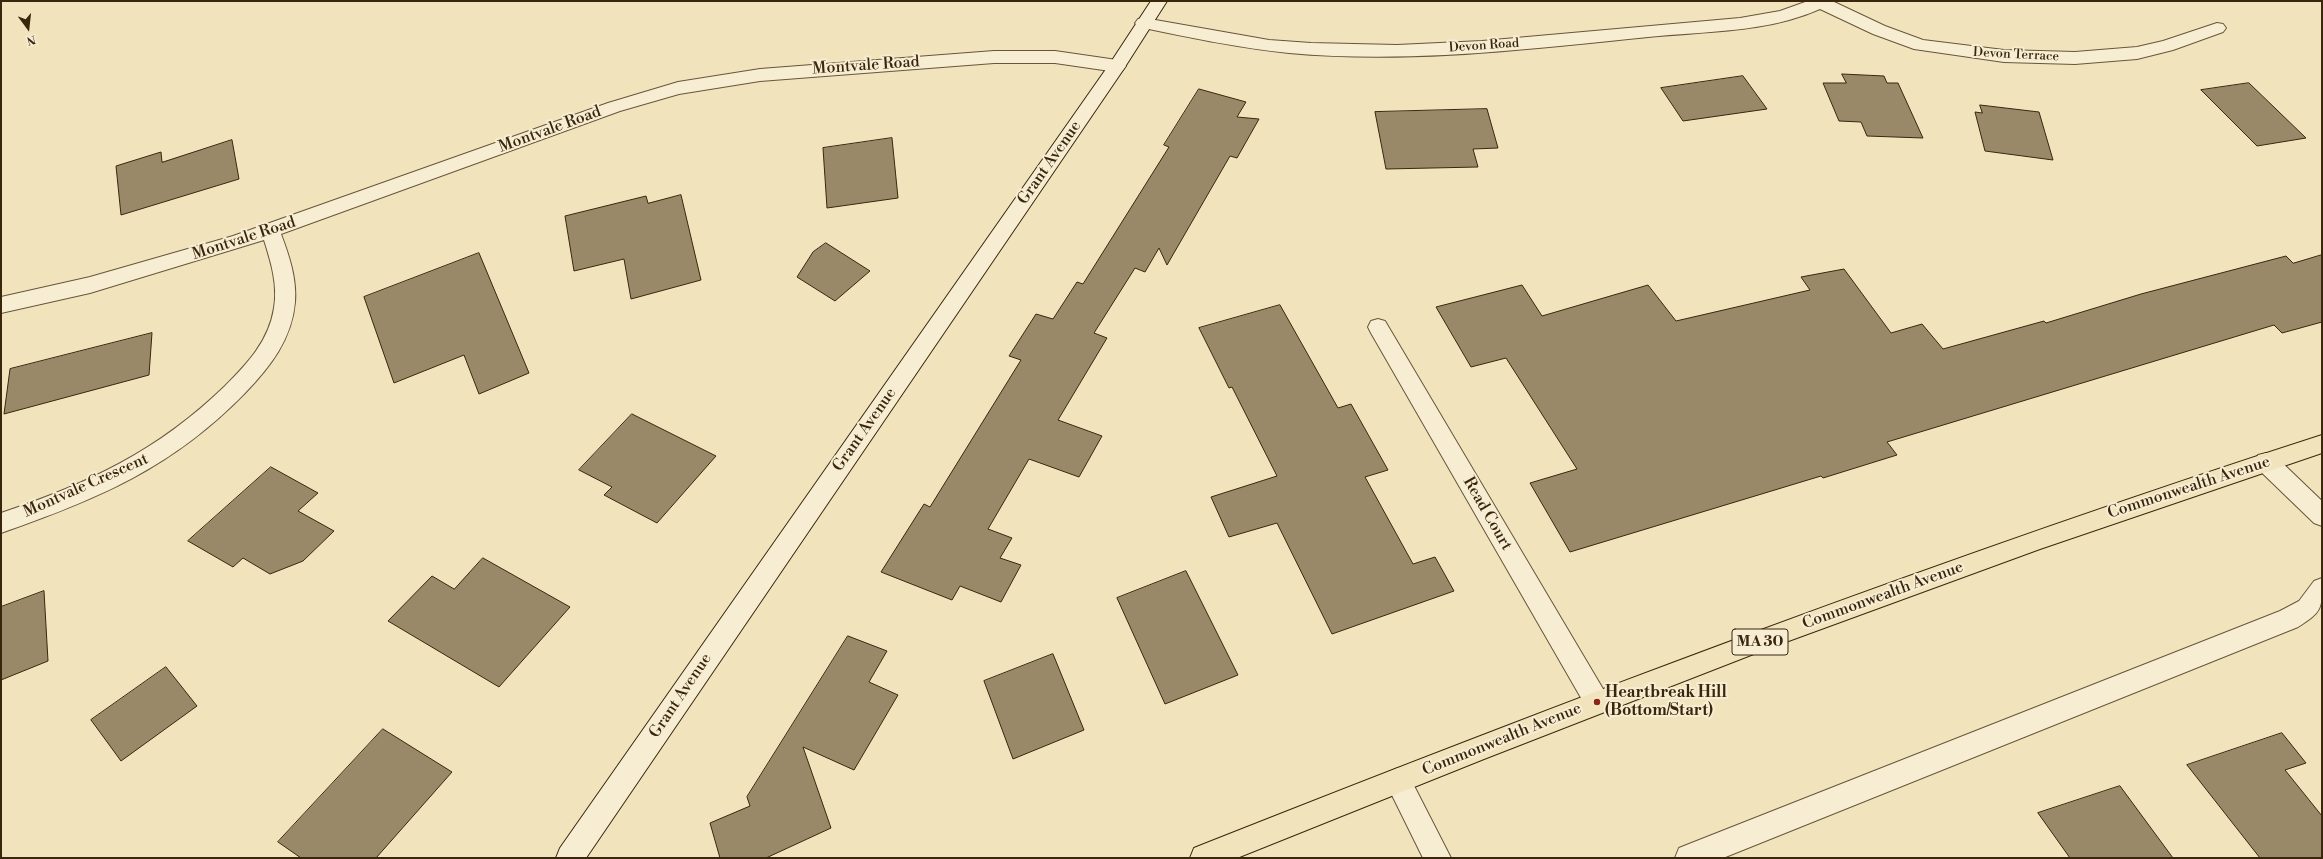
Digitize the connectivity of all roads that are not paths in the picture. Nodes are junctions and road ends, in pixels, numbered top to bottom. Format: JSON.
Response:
{"nodes":[{"id":1,"x":1159,"y":1,"type":"edge"},
{"id":2,"x":1821,"y":2,"type":"edge"},
{"id":3,"x":1144,"y":23,"type":"junction"},
{"id":4,"x":2216,"y":28,"type":"dead end"},
{"id":5,"x":1117,"y":66,"type":"junction"},
{"id":6,"x":270,"y":230,"type":"junction"},
{"id":7,"x":1,"y":305,"type":"edge"},
{"id":8,"x":1378,"y":327,"type":"dead end"},
{"id":9,"x":2322,"y":444,"type":"edge"},
{"id":10,"x":2266,"y":462,"type":"junction"},
{"id":11,"x":2322,"y":516,"type":"edge"},
{"id":12,"x":1,"y":523,"type":"edge"},
{"id":13,"x":2322,"y":589,"type":"edge"},
{"id":14,"x":1597,"y":702,"type":"junction"},
{"id":15,"x":1398,"y":781,"type":"junction"},
{"id":16,"x":570,"y":858,"type":"edge"},
{"id":17,"x":1204,"y":858,"type":"edge"},
{"id":18,"x":1437,"y":858,"type":"edge"},
{"id":19,"x":1689,"y":858,"type":"edge"}],
"edges":[{"from":1,"to":3,"type":"street","name":"Grant Avenue"},
{"from":2,"to":3,"type":"street","name":"Devon Road"},
{"from":2,"to":4,"type":"street","name":"Devon Terrace"},
{"from":3,"to":5,"type":"street","name":"Grant Avenue"},
{"from":5,"to":6,"type":"street","name":"Montvale Road"},
{"from":5,"to":16,"type":"street","name":"Grant Avenue"},
{"from":6,"to":7,"type":"street","name":"Montvale Road"},
{"from":6,"to":12,"type":"street","name":"Montvale Crescent"},
{"from":8,"to":14,"type":"street","name":"Read Court"},
{"from":9,"to":10,"type":"main road","name":"Commonwealth Avenue","number":"MA 30"},
{"from":10,"to":11,"type":"street"},
{"from":10,"to":14,"type":"main road","name":"Commonwealth Avenue","number":"MA 30"},
{"from":13,"to":19,"type":"street"},
{"from":14,"to":15,"type":"main road","name":"Commonwealth Avenue","number":"MA 30"},
{"from":15,"to":17,"type":"main road","name":"Commonwealth Avenue","number":"MA 30"},
{"from":15,"to":18,"type":"street"}]}
